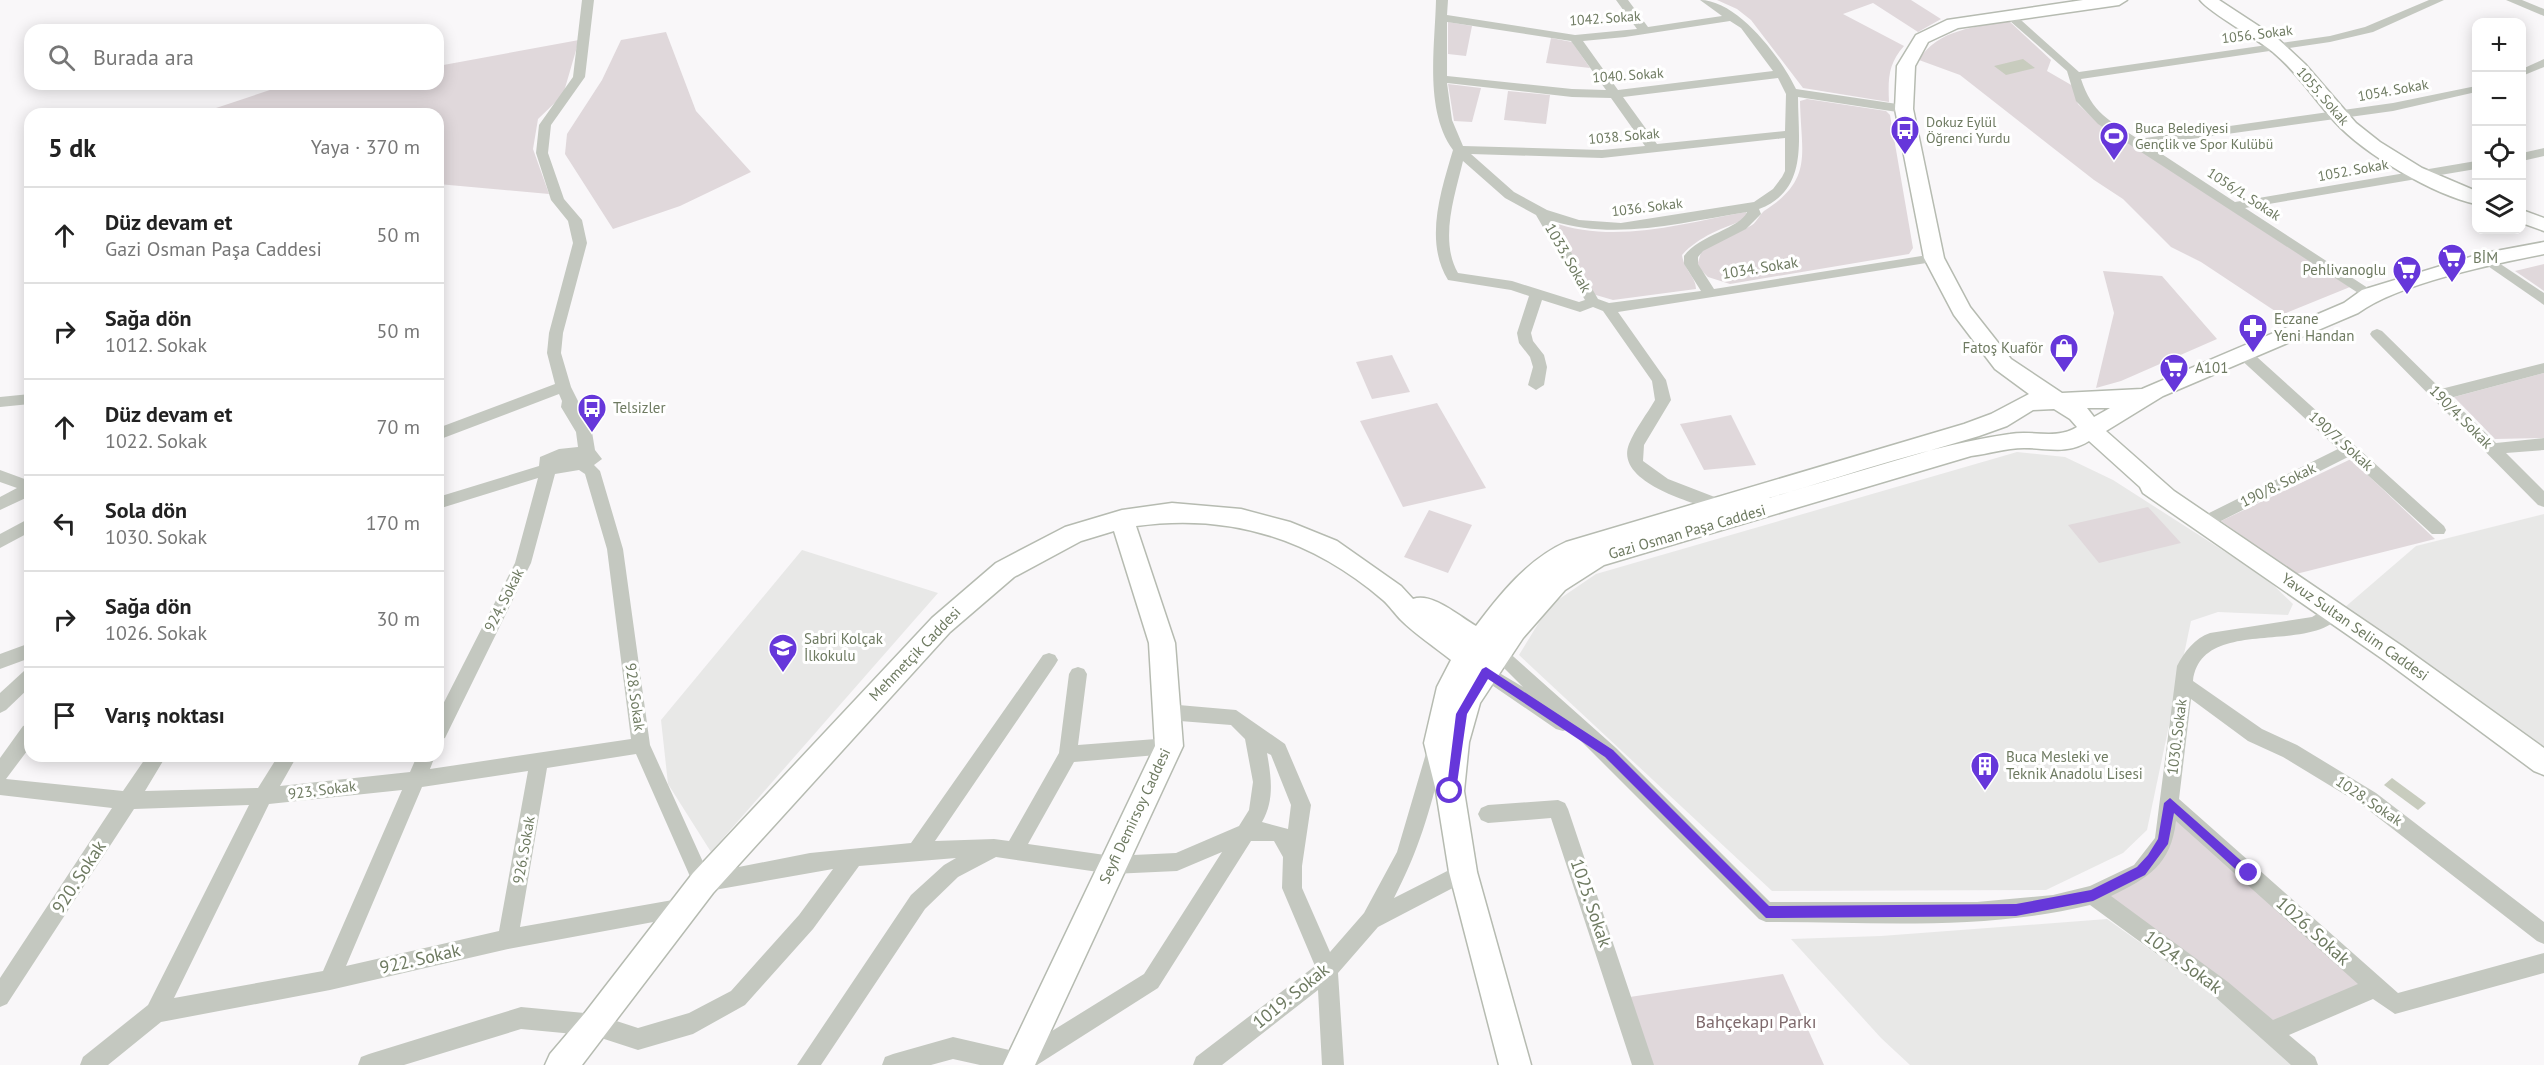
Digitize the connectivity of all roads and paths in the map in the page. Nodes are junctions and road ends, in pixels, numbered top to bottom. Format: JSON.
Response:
{"nodes":[{"id":1,"x":588,"y":0,"type":"edge"},
{"id":2,"x":1442,"y":0,"type":"edge"},
{"id":3,"x":1622,"y":0,"type":"edge"},
{"id":4,"x":1706,"y":0,"type":"edge"},
{"id":5,"x":2119,"y":0,"type":"edge"},
{"id":6,"x":2208,"y":0,"type":"edge"},
{"id":7,"x":2438,"y":0,"type":"edge"},
{"id":8,"x":2512,"y":0,"type":"edge"},
{"id":9,"x":2008,"y":14,"type":"junction"},
{"id":10,"x":2544,"y":14,"type":"edge"},
{"id":11,"x":1734,"y":17,"type":"junction"},
{"id":12,"x":1442,"y":18,"type":"junction"},
{"id":13,"x":1645,"y":31,"type":"junction"},
{"id":14,"x":1575,"y":38,"type":"junction"},
{"id":15,"x":2275,"y":45,"type":"junction"},
{"id":16,"x":2544,"y":63,"type":"edge"},
{"id":17,"x":2526,"y":72,"type":"edge"},
{"id":18,"x":1781,"y":74,"type":"junction"},
{"id":19,"x":2073,"y":76,"type":"junction"},
{"id":20,"x":1441,"y":79,"type":"junction"},
{"id":21,"x":2472,"y":90,"type":"edge"},
{"id":22,"x":1791,"y":92,"type":"junction"},
{"id":23,"x":1615,"y":94,"type":"junction"},
{"id":24,"x":1904,"y":109,"type":"junction"},
{"id":25,"x":2338,"y":115,"type":"junction"},
{"id":26,"x":1792,"y":134,"type":"junction"},
{"id":27,"x":2136,"y":143,"type":"junction"},
{"id":28,"x":1654,"y":148,"type":"junction"},
{"id":29,"x":1459,"y":150,"type":"junction"},
{"id":30,"x":2544,"y":152,"type":"edge"},
{"id":31,"x":2526,"y":156,"type":"edge"},
{"id":32,"x":2472,"y":166,"type":"edge"},
{"id":33,"x":2417,"y":174,"type":"junction"},
{"id":34,"x":2472,"y":196,"type":"edge"},
{"id":35,"x":2234,"y":206,"type":"junction"},
{"id":36,"x":1752,"y":207,"type":"junction"},
{"id":37,"x":1542,"y":214,"type":"junction"},
{"id":38,"x":2526,"y":218,"type":"edge"},
{"id":39,"x":2544,"y":225,"type":"edge"},
{"id":40,"x":2544,"y":248,"type":"edge"},
{"id":41,"x":1934,"y":258,"type":"junction"},
{"id":42,"x":2487,"y":259,"type":"junction"},
{"id":43,"x":1710,"y":293,"type":"junction"},
{"id":44,"x":1537,"y":294,"type":"junction"},
{"id":45,"x":2369,"y":295,"type":"junction"},
{"id":46,"x":2544,"y":300,"type":"edge"},
{"id":47,"x":1593,"y":302,"type":"junction"},
{"id":48,"x":1608,"y":308,"type":"junction"},
{"id":49,"x":2377,"y":333,"type":"dead end"},
{"id":50,"x":2242,"y":352,"type":"junction"},
{"id":51,"x":2003,"y":364,"type":"junction"},
{"id":52,"x":2544,"y":368,"type":"edge"},
{"id":53,"x":1536,"y":385,"type":"dead end"},
{"id":54,"x":563,"y":387,"type":"junction"},
{"id":55,"x":2155,"y":392,"type":"junction"},
{"id":56,"x":2440,"y":394,"type":"junction"},
{"id":57,"x":24,"y":400,"type":"edge"},
{"id":58,"x":0,"y":402,"type":"edge"},
{"id":59,"x":2059,"y":402,"type":"junction"},
{"id":60,"x":2019,"y":408,"type":"junction"},
{"id":61,"x":2090,"y":429,"type":"junction"},
{"id":62,"x":444,"y":432,"type":"edge"},
{"id":63,"x":2057,"y":443,"type":"junction"},
{"id":64,"x":2544,"y":444,"type":"edge"},
{"id":65,"x":2351,"y":449,"type":"junction"},
{"id":66,"x":2493,"y":449,"type":"junction"},
{"id":67,"x":587,"y":452,"type":"junction"},
{"id":68,"x":547,"y":465,"type":"junction"},
{"id":69,"x":0,"y":476,"type":"edge"},
{"id":70,"x":24,"y":486,"type":"edge"},
{"id":71,"x":24,"y":491,"type":"edge"},
{"id":72,"x":2164,"y":494,"type":"junction"},
{"id":73,"x":2544,"y":501,"type":"edge"},
{"id":74,"x":444,"y":502,"type":"edge"},
{"id":75,"x":601,"y":502,"type":"junction"},
{"id":76,"x":0,"y":504,"type":"edge"},
{"id":77,"x":1719,"y":505,"type":"junction"},
{"id":78,"x":1122,"y":519,"type":"junction"},
{"id":79,"x":2205,"y":522,"type":"junction"},
{"id":80,"x":24,"y":528,"type":"edge"},
{"id":81,"x":2438,"y":530,"type":"dead end"},
{"id":82,"x":0,"y":542,"type":"edge"},
{"id":83,"x":2334,"y":611,"type":"junction"},
{"id":84,"x":24,"y":652,"type":"edge"},
{"id":85,"x":1483,"y":656,"type":"junction"},
{"id":86,"x":1049,"y":660,"type":"dead end"},
{"id":87,"x":0,"y":662,"type":"edge"},
{"id":88,"x":1078,"y":674,"type":"dead end"},
{"id":89,"x":24,"y":682,"type":"edge"},
{"id":90,"x":2184,"y":684,"type":"junction"},
{"id":91,"x":0,"y":705,"type":"edge"},
{"id":92,"x":1167,"y":712,"type":"junction"},
{"id":93,"x":444,"y":720,"type":"edge"},
{"id":94,"x":1254,"y":735,"type":"junction"},
{"id":95,"x":24,"y":740,"type":"edge"},
{"id":96,"x":1437,"y":743,"type":"junction"},
{"id":97,"x":641,"y":745,"type":"junction"},
{"id":98,"x":1169,"y":746,"type":"junction"},
{"id":99,"x":1068,"y":754,"type":"junction"},
{"id":100,"x":539,"y":761,"type":"junction"},
{"id":101,"x":153,"y":762,"type":"edge"},
{"id":102,"x":284,"y":762,"type":"edge"},
{"id":103,"x":423,"y":762,"type":"edge"},
{"id":104,"x":2544,"y":763,"type":"edge"},
{"id":105,"x":0,"y":773,"type":"edge"},
{"id":106,"x":414,"y":779,"type":"junction"},
{"id":107,"x":0,"y":788,"type":"edge"},
{"id":108,"x":1450,"y":791,"type":"junction"},
{"id":109,"x":263,"y":797,"type":"junction"},
{"id":110,"x":129,"y":800,"type":"junction"},
{"id":111,"x":2170,"y":803,"type":"junction"},
{"id":112,"x":1488,"y":813,"type":"dead end"},
{"id":113,"x":1246,"y":832,"type":"junction"},
{"id":114,"x":994,"y":848,"type":"junction"},
{"id":115,"x":1015,"y":849,"type":"junction"},
{"id":116,"x":917,"y":851,"type":"junction"},
{"id":117,"x":1294,"y":856,"type":"junction"},
{"id":118,"x":852,"y":860,"type":"junction"},
{"id":119,"x":1112,"y":865,"type":"junction"},
{"id":120,"x":1463,"y":872,"type":"junction"},
{"id":121,"x":704,"y":883,"type":"junction"},
{"id":122,"x":2093,"y":895,"type":"junction"},
{"id":123,"x":684,"y":908,"type":"junction"},
{"id":124,"x":1371,"y":920,"type":"junction"},
{"id":125,"x":2544,"y":934,"type":"edge"},
{"id":126,"x":508,"y":939,"type":"junction"},
{"id":127,"x":2544,"y":963,"type":"edge"},
{"id":128,"x":1327,"y":970,"type":"junction"},
{"id":129,"x":330,"y":980,"type":"junction"},
{"id":130,"x":2376,"y":987,"type":"junction"},
{"id":131,"x":0,"y":997,"type":"edge"},
{"id":132,"x":156,"y":1012,"type":"junction"},
{"id":133,"x":596,"y":1025,"type":"junction"},
{"id":134,"x":2271,"y":1032,"type":"junction"},
{"id":135,"x":1019,"y":1064,"type":"edge"},
{"id":136,"x":91,"y":1065,"type":"edge"},
{"id":137,"x":369,"y":1065,"type":"edge"},
{"id":138,"x":561,"y":1065,"type":"edge"},
{"id":139,"x":808,"y":1065,"type":"edge"},
{"id":140,"x":893,"y":1065,"type":"edge"},
{"id":141,"x":1204,"y":1065,"type":"edge"},
{"id":142,"x":1333,"y":1065,"type":"edge"},
{"id":143,"x":1515,"y":1065,"type":"edge"},
{"id":144,"x":1643,"y":1065,"type":"edge"},
{"id":145,"x":2307,"y":1065,"type":"edge"}],
"edges":[{"from":1,"to":54,"type":"street"},
{"from":2,"to":12,"type":"street","name":"1036. Sokak"},
{"from":3,"to":13,"type":"street"},
{"from":4,"to":11,"type":"street","name":"1036. Sokak"},
{"from":5,"to":9,"type":"main road"},
{"from":6,"to":15,"type":"main road","name":"1055. Sokak"},
{"from":7,"to":15,"type":"street","name":"1056. Sokak"},
{"from":8,"to":10,"type":"street"},
{"from":9,"to":19,"type":"street","name":"1056/1. Sokak"},
{"from":9,"to":24,"type":"main road"},
{"from":11,"to":13,"type":"street","name":"1042. Sokak"},
{"from":11,"to":18,"type":"street","name":"1036. Sokak"},
{"from":12,"to":14,"type":"street","name":"1042. Sokak"},
{"from":12,"to":20,"type":"street","name":"1036. Sokak"},
{"from":13,"to":14,"type":"street","name":"1042. Sokak"},
{"from":14,"to":23,"type":"street"},
{"from":15,"to":19,"type":"street","name":"1056. Sokak"},
{"from":15,"to":25,"type":"main road","name":"1055. Sokak"},
{"from":16,"to":17,"type":"street"},
{"from":18,"to":22,"type":"street","name":"1036. Sokak"},
{"from":18,"to":23,"type":"street","name":"1040. Sokak"},
{"from":19,"to":27,"type":"street","name":"1056/1. Sokak"},
{"from":20,"to":23,"type":"street","name":"1040. Sokak"},
{"from":20,"to":29,"type":"street","name":"1036. Sokak"},
{"from":21,"to":25,"type":"street","name":"1054. Sokak"},
{"from":22,"to":24,"type":"street"},
{"from":22,"to":26,"type":"street","name":"1036. Sokak"},
{"from":23,"to":28,"type":"street"},
{"from":24,"to":41,"type":"main road"},
{"from":25,"to":27,"type":"street","name":"1054. Sokak"},
{"from":25,"to":33,"type":"main road","name":"1055. Sokak"},
{"from":26,"to":28,"type":"street","name":"1038. Sokak"},
{"from":26,"to":36,"type":"street","name":"1036. Sokak"},
{"from":27,"to":35,"type":"street","name":"1056/1. Sokak"},
{"from":28,"to":29,"type":"street","name":"1038. Sokak"},
{"from":29,"to":37,"type":"street","name":"1036. Sokak"},
{"from":29,"to":44,"type":"street"},
{"from":30,"to":31,"type":"street"},
{"from":32,"to":33,"type":"street","name":"1052. Sokak"},
{"from":33,"to":34,"type":"main road","name":"1055. Sokak"},
{"from":33,"to":35,"type":"street","name":"1052. Sokak"},
{"from":35,"to":45,"type":"street","name":"1056/1. Sokak"},
{"from":36,"to":37,"type":"street","name":"1036. Sokak"},
{"from":36,"to":43,"type":"street"},
{"from":37,"to":47,"type":"street","name":"1033. Sokak"},
{"from":38,"to":39,"type":"main road"},
{"from":40,"to":42,"type":"main road"},
{"from":41,"to":43,"type":"street","name":"1034. Sokak"},
{"from":41,"to":51,"type":"main road"},
{"from":42,"to":45,"type":"main road"},
{"from":42,"to":46,"type":"street"},
{"from":43,"to":48,"type":"street","name":"1034. Sokak"},
{"from":44,"to":47,"type":"street"},
{"from":44,"to":53,"type":"street"},
{"from":45,"to":50,"type":"main road"},
{"from":47,"to":48,"type":"street"},
{"from":48,"to":77,"type":"street"},
{"from":49,"to":56,"type":"street","name":"190/4. Sokak"},
{"from":50,"to":55,"type":"main road"},
{"from":50,"to":65,"type":"street","name":"190/7. Sokak"},
{"from":51,"to":59,"type":"main road","name":"Yavuz Sultan Selim Caddesi"},
{"from":51,"to":60,"type":"main road"},
{"from":52,"to":56,"type":"street"},
{"from":54,"to":62,"type":"street"},
{"from":54,"to":67,"type":"street"},
{"from":55,"to":59,"type":"main road","name":"Gazi Osman Paşa Caddesi"},
{"from":55,"to":61,"type":"main road"},
{"from":56,"to":66,"type":"street","name":"190/4. Sokak"},
{"from":57,"to":58,"type":"street"},
{"from":59,"to":60,"type":"main road","name":"Gazi Osman Paşa Caddesi"},
{"from":59,"to":61,"type":"main road","name":"Yavuz Sultan Selim Caddesi"},
{"from":60,"to":63,"type":"main road"},
{"from":60,"to":77,"type":"main road","name":"Gazi Osman Paşa Caddesi"},
{"from":61,"to":63,"type":"main road"},
{"from":61,"to":72,"type":"main road","name":"Yavuz Sultan Selim Caddesi"},
{"from":63,"to":72,"type":"main road","name":"Yavuz Sultan Selim Caddesi"},
{"from":63,"to":85,"type":"main road","name":"Gazi Osman Paşa Caddesi"},
{"from":64,"to":66,"type":"street"},
{"from":65,"to":79,"type":"street","name":"190/8. Sokak"},
{"from":65,"to":81,"type":"street","name":"190/7. Sokak"},
{"from":66,"to":73,"type":"street","name":"190/4. Sokak"},
{"from":67,"to":68,"type":"street","name":"928. Sokak"},
{"from":67,"to":75,"type":"street","name":"928. Sokak"},
{"from":68,"to":74,"type":"street","name":"928. Sokak"},
{"from":68,"to":75,"type":"street","name":"928. Sokak"},
{"from":68,"to":93,"type":"street","name":"924. Sokak"},
{"from":69,"to":70,"type":"street"},
{"from":71,"to":76,"type":"street"},
{"from":72,"to":79,"type":"main road","name":"Yavuz Sultan Selim Caddesi"},
{"from":75,"to":97,"type":"street","name":"928. Sokak"},
{"from":77,"to":85,"type":"main road","name":"Gazi Osman Paşa Caddesi"},
{"from":78,"to":85,"type":"main road","name":"Mehmetçik Caddesi"},
{"from":78,"to":92,"type":"main road","name":"Seyfi Demirsoy Caddesi"},
{"from":78,"to":121,"type":"main road","name":"Mehmetçik Caddesi"},
{"from":79,"to":83,"type":"main road","name":"Yavuz Sultan Selim Caddesi"},
{"from":80,"to":82,"type":"street"},
{"from":83,"to":90,"type":"street","name":"1030. Sokak"},
{"from":83,"to":104,"type":"main road","name":"Yavuz Sultan Selim Caddesi"},
{"from":84,"to":87,"type":"street"},
{"from":85,"to":96,"type":"main road","name":"Gazi Osman Paşa Caddesi"},
{"from":85,"to":108,"type":"main road","name":"Gazi Osman Paşa Caddesi"},
{"from":85,"to":122,"type":"street","name":"1030. Sokak"},
{"from":86,"to":116,"type":"street"},
{"from":88,"to":99,"type":"street"},
{"from":89,"to":91,"type":"street"},
{"from":90,"to":111,"type":"street","name":"1030. Sokak"},
{"from":90,"to":125,"type":"street","name":"1028. Sokak"},
{"from":92,"to":94,"type":"street"},
{"from":92,"to":98,"type":"main road","name":"Seyfi Demirsoy Caddesi"},
{"from":94,"to":113,"type":"street"},
{"from":94,"to":117,"type":"street"},
{"from":95,"to":105,"type":"street"},
{"from":96,"to":108,"type":"main road","name":"Gazi Osman Paşa Caddesi"},
{"from":96,"to":124,"type":"street","name":"1019. Sokak"},
{"from":97,"to":100,"type":"street","name":"923. Sokak"},
{"from":97,"to":121,"type":"street","name":"928. Sokak"},
{"from":98,"to":99,"type":"street"},
{"from":98,"to":119,"type":"main road","name":"Seyfi Demirsoy Caddesi"},
{"from":99,"to":115,"type":"street"},
{"from":100,"to":106,"type":"street","name":"923. Sokak"},
{"from":100,"to":126,"type":"street","name":"926. Sokak"},
{"from":101,"to":110,"type":"street","name":"920. Sokak"},
{"from":102,"to":109,"type":"street","name":"922. Sokak"},
{"from":103,"to":106,"type":"street"},
{"from":106,"to":109,"type":"street","name":"923. Sokak"},
{"from":106,"to":129,"type":"street"},
{"from":107,"to":110,"type":"street","name":"923. Sokak"},
{"from":108,"to":120,"type":"main road","name":"Gazi Osman Paşa Caddesi"},
{"from":109,"to":110,"type":"street","name":"923. Sokak"},
{"from":109,"to":132,"type":"street","name":"922. Sokak"},
{"from":110,"to":131,"type":"street","name":"920. Sokak"},
{"from":111,"to":122,"type":"street","name":"1030. Sokak"},
{"from":111,"to":130,"type":"street","name":"1026. Sokak"},
{"from":112,"to":144,"type":"street","name":"1025. Sokak"},
{"from":113,"to":117,"type":"street"},
{"from":113,"to":119,"type":"street"},
{"from":113,"to":135,"type":"street"},
{"from":114,"to":115,"type":"street"},
{"from":114,"to":116,"type":"street"},
{"from":114,"to":139,"type":"street"},
{"from":115,"to":119,"type":"street"},
{"from":116,"to":118,"type":"street"},
{"from":117,"to":128,"type":"street"},
{"from":118,"to":121,"type":"street"},
{"from":118,"to":133,"type":"street"},
{"from":119,"to":135,"type":"main road","name":"Seyfi Demirsoy Caddesi"},
{"from":120,"to":124,"type":"street","name":"1019. Sokak"},
{"from":120,"to":143,"type":"main road","name":"Gazi Osman Paşa Caddesi"},
{"from":121,"to":123,"type":"main road","name":"Mehmetçik Caddesi"},
{"from":122,"to":134,"type":"street","name":"1024. Sokak"},
{"from":123,"to":126,"type":"street","name":"922. Sokak"},
{"from":123,"to":133,"type":"main road","name":"Mehmetçik Caddesi"},
{"from":124,"to":128,"type":"street","name":"1019. Sokak"},
{"from":126,"to":129,"type":"street","name":"922. Sokak"},
{"from":127,"to":130,"type":"street"},
{"from":128,"to":141,"type":"street","name":"1019. Sokak"},
{"from":128,"to":142,"type":"street"},
{"from":129,"to":132,"type":"street","name":"922. Sokak"},
{"from":130,"to":134,"type":"street"},
{"from":132,"to":136,"type":"street","name":"922. Sokak"},
{"from":133,"to":137,"type":"street"},
{"from":133,"to":138,"type":"main road","name":"Mehmetçik Caddesi"},
{"from":134,"to":145,"type":"street","name":"1024. Sokak"},
{"from":135,"to":140,"type":"street"}]}
